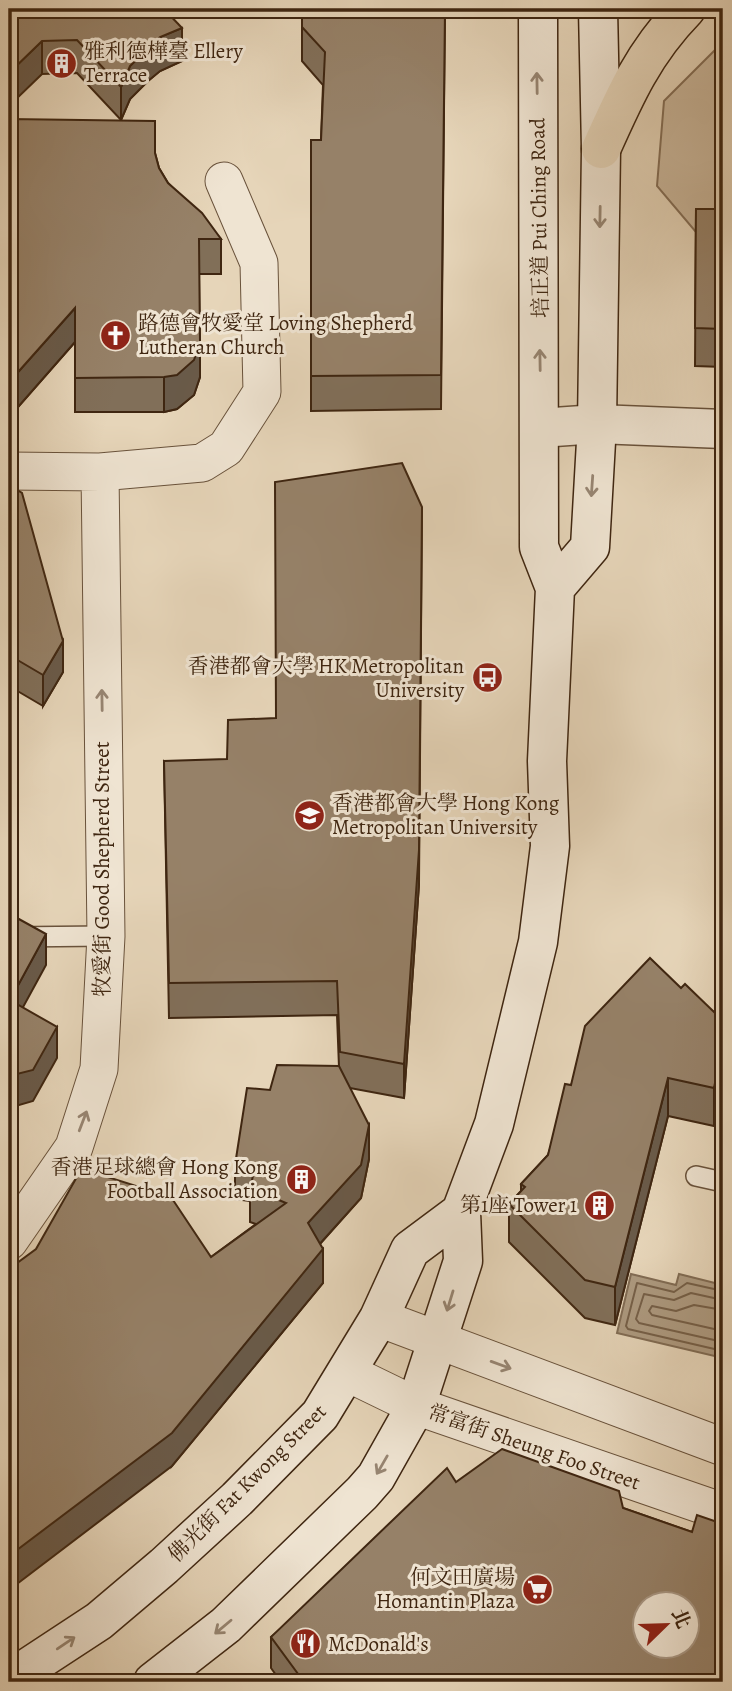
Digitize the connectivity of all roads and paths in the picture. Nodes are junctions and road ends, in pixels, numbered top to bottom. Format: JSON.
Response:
{"nodes":[{"id":1,"x":538,"y":9,"type":"edge"},
{"id":2,"x":598,"y":9,"type":"edge"},
{"id":3,"x":686,"y":9,"type":"edge"},
{"id":4,"x":601,"y":149,"type":"junction"},
{"id":5,"x":224,"y":181,"type":"dead end"},
{"id":6,"x":597,"y":424,"type":"junction"},
{"id":7,"x":541,"y":428,"type":"junction"},
{"id":8,"x":723,"y":429,"type":"edge"},
{"id":9,"x":9,"y":471,"type":"edge"},
{"id":10,"x":100,"y":472,"type":"junction"},
{"id":11,"x":555,"y":588,"type":"junction"},
{"id":12,"x":106,"y":936,"type":"junction"},
{"id":13,"x":9,"y":937,"type":"edge"},
{"id":14,"x":696,"y":1175,"type":"dead end"},
{"id":15,"x":723,"y":1182,"type":"edge"},
{"id":16,"x":461,"y":1212,"type":"junction"},
{"id":17,"x":9,"y":1241,"type":"edge"},
{"id":18,"x":379,"y":1318,"type":"junction"},
{"id":19,"x":437,"y":1341,"type":"junction"},
{"id":20,"x":348,"y":1373,"type":"junction"},
{"id":21,"x":416,"y":1406,"type":"junction"},
{"id":22,"x":723,"y":1447,"type":"edge"},
{"id":23,"x":723,"y":1512,"type":"edge"},
{"id":24,"x":9,"y":1680,"type":"edge"},
{"id":25,"x":153,"y":1682,"type":"edge"}],
"edges":[{"from":7,"to":1,"type":"main road","name":"培正道 Pui Ching Road","one_way":true},
{"from":2,"to":4,"type":"main road"},
{"from":3,"to":4,"type":"highway"},
{"from":4,"to":6,"type":"main road","one_way":true},
{"from":5,"to":10,"type":"street"},
{"from":6,"to":7,"type":"main road"},
{"from":6,"to":8,"type":"main road"},
{"from":6,"to":11,"type":"main road","one_way":true},
{"from":7,"to":11,"type":"main road"},
{"from":9,"to":10,"type":"street"},
{"from":12,"to":10,"type":"street","name":"牧愛街 Good Shepherd Street","one_way":true},
{"from":11,"to":16,"type":"main road"},
{"from":12,"to":13,"type":"lane"},
{"from":17,"to":12,"type":"street","name":"牧愛街 Good Shepherd Street","one_way":true},
{"from":14,"to":15,"type":"lane"},
{"from":16,"to":18,"type":"main road","name":"佛光街 Fat Kwong Street"},
{"from":16,"to":19,"type":"main road","one_way":true},
{"from":18,"to":19,"type":"street"},
{"from":18,"to":20,"type":"main road","name":"佛光街 Fat Kwong Street"},
{"from":19,"to":21,"type":"main road"},
{"from":19,"to":22,"type":"street","one_way":true},
{"from":20,"to":21,"type":"street","name":"常富街 Sheung Foo Street"},
{"from":24,"to":20,"type":"main road","name":"佛光街 Fat Kwong Street","one_way":true},
{"from":21,"to":23,"type":"street","name":"常富街 Sheung Foo Street"},
{"from":21,"to":25,"type":"main road","one_way":true}]}
